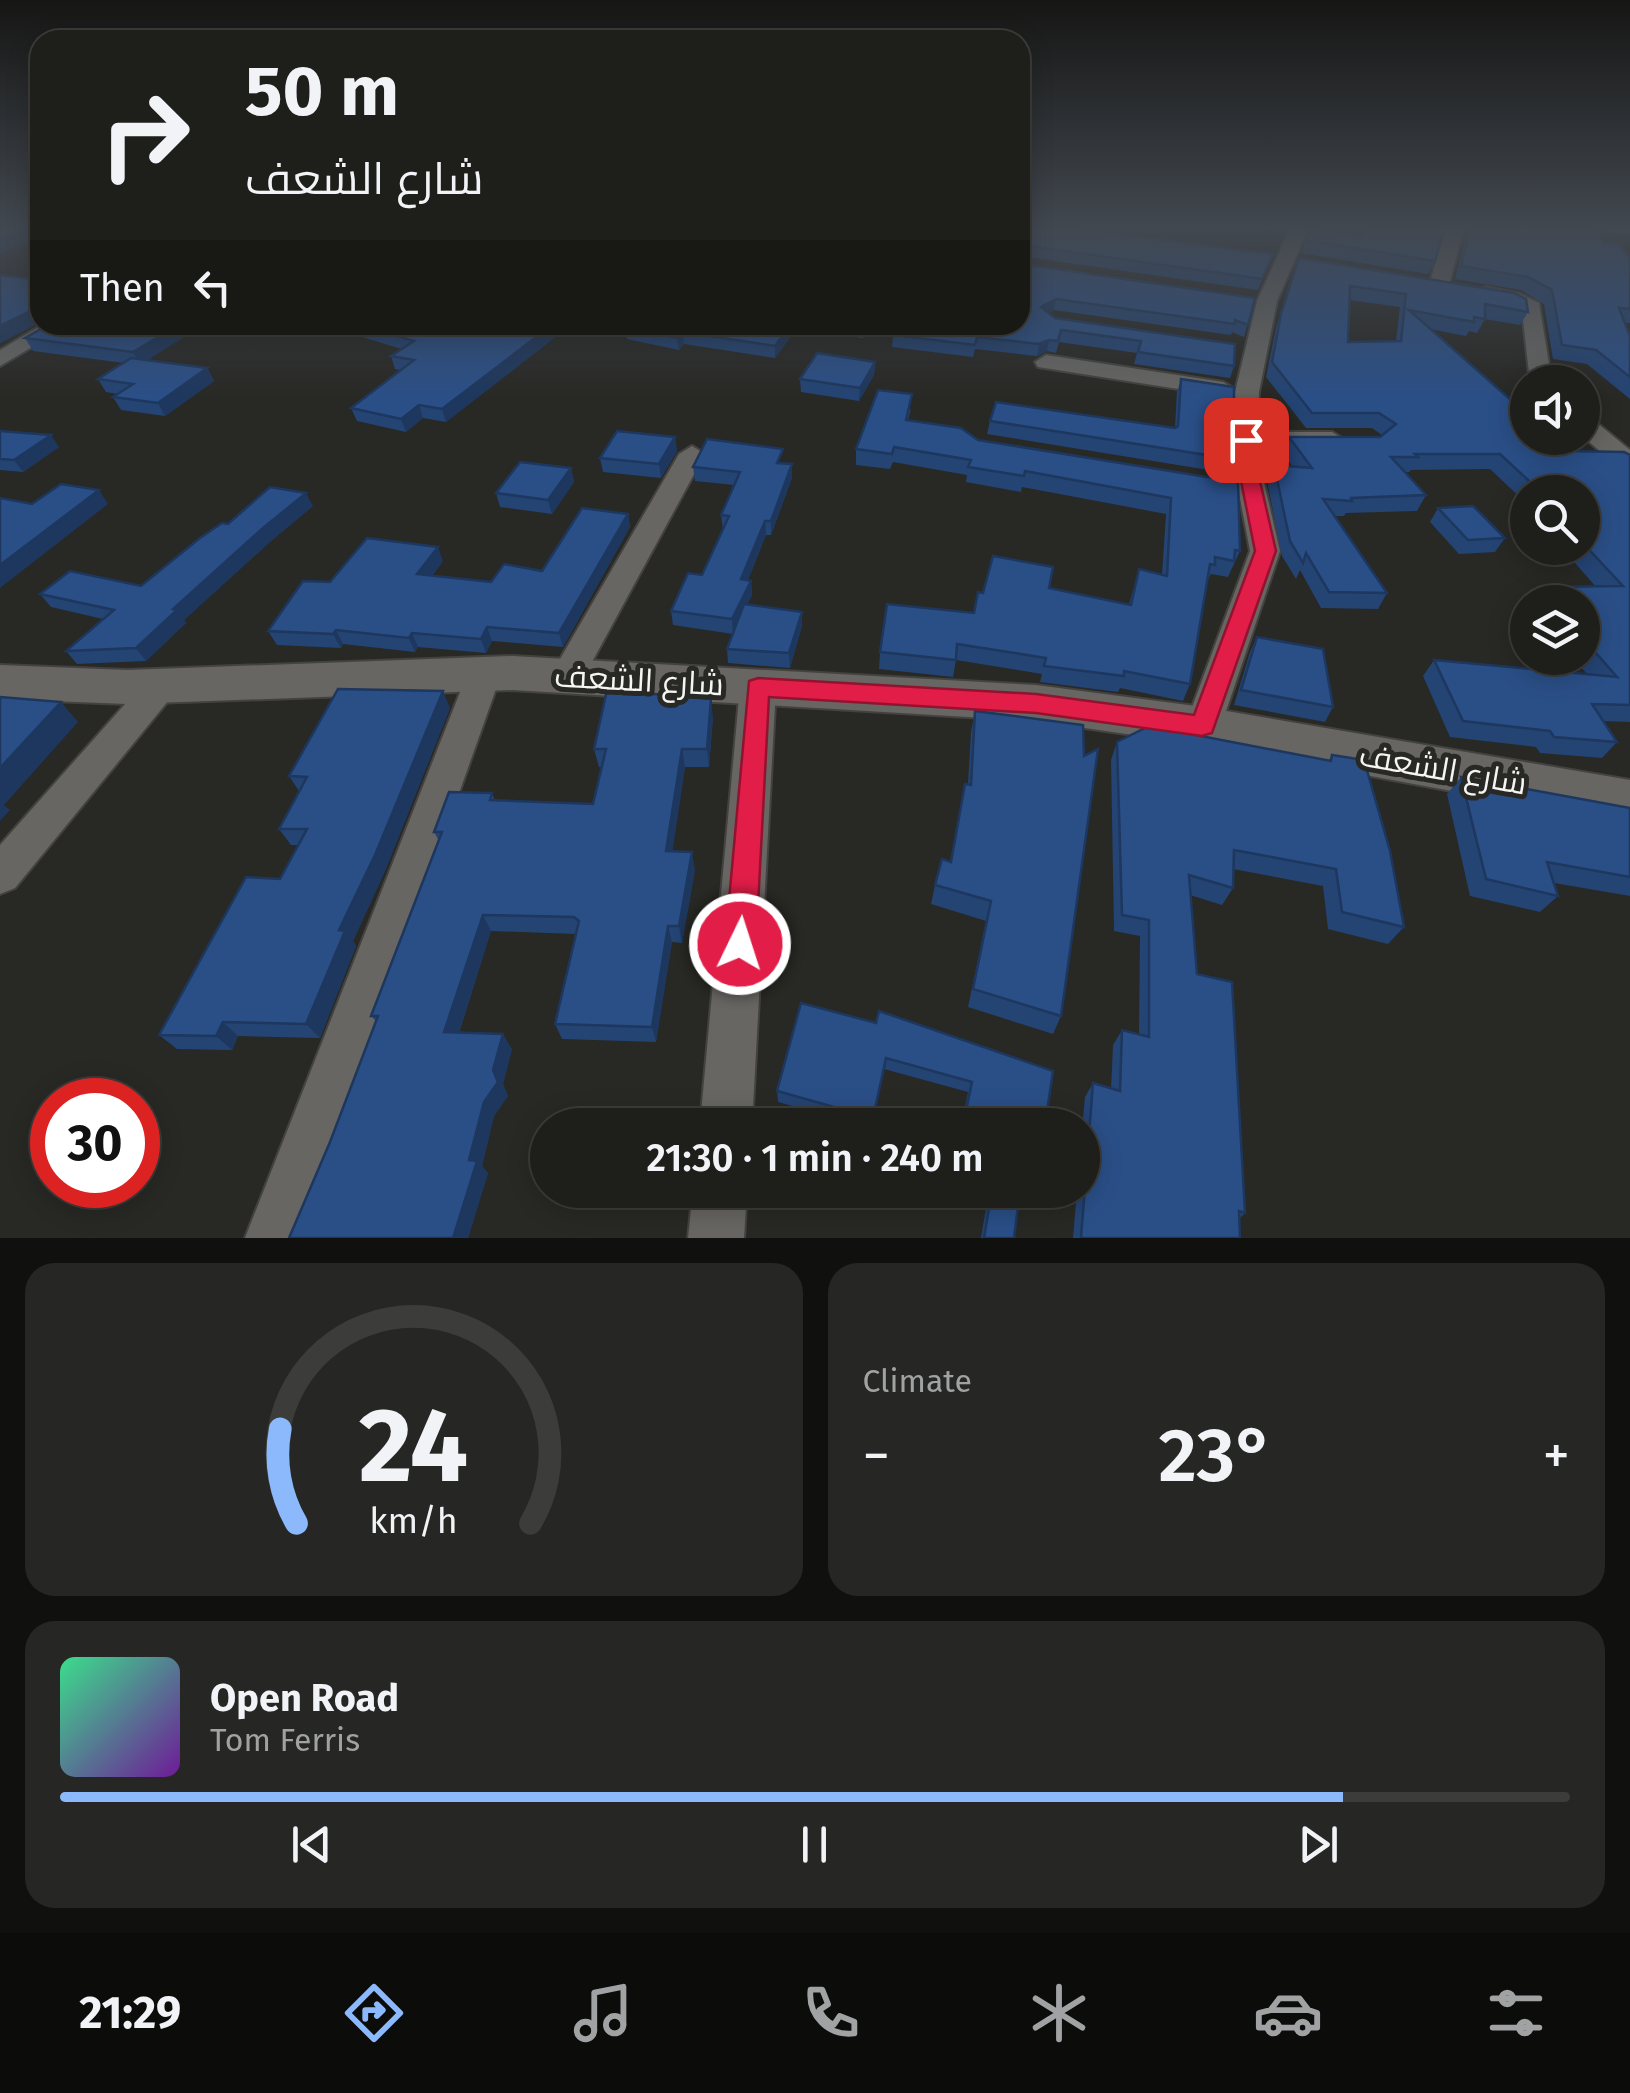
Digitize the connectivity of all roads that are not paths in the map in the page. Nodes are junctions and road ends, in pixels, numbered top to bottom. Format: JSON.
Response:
{"nodes":[{"id":1,"x":1267,"y":285,"type":"edge"},
{"id":2,"x":1434,"y":285,"type":"edge"},
{"id":3,"x":40,"y":335,"type":"edge"},
{"id":4,"x":0,"y":358,"type":"edge"},
{"id":5,"x":1046,"y":362,"type":"dead end"},
{"id":6,"x":1539,"y":365,"type":"edge"},
{"id":7,"x":1247,"y":392,"type":"junction"},
{"id":8,"x":1600,"y":438,"type":"edge"},
{"id":9,"x":1246,"y":440,"type":"junction"},
{"id":10,"x":1354,"y":440,"type":"edge"},
{"id":11,"x":692,"y":454,"type":"dead end"},
{"id":12,"x":1630,"y":463,"type":"edge"},
{"id":13,"x":484,"y":672,"type":"junction"},
{"id":14,"x":568,"y":675,"type":"junction"},
{"id":15,"x":0,"y":682,"type":"edge"},
{"id":16,"x":161,"y":686,"type":"junction"},
{"id":17,"x":758,"y":687,"type":"junction"},
{"id":18,"x":1202,"y":726,"type":"junction"},
{"id":19,"x":1630,"y":802,"type":"edge"},
{"id":20,"x":0,"y":875,"type":"edge"},
{"id":21,"x":727,"y":1108,"type":"edge"},
{"id":22,"x":718,"y":1208,"type":"edge"},
{"id":23,"x":272,"y":1238,"type":"edge"},
{"id":24,"x":716,"y":1238,"type":"edge"}],
"edges":[{"from":1,"to":7,"type":"street"},
{"from":2,"to":6,"type":"street"},
{"from":3,"to":4,"type":"street"},
{"from":5,"to":7,"type":"street"},
{"from":7,"to":9,"type":"street"},
{"from":8,"to":12,"type":"street"},
{"from":9,"to":10,"type":"street"},
{"from":9,"to":18,"type":"street"},
{"from":11,"to":14,"type":"street"},
{"from":13,"to":14,"type":"street","name":"شارع الشعف"},
{"from":13,"to":16,"type":"street","name":"شارع الشعف"},
{"from":13,"to":23,"type":"street"},
{"from":14,"to":17,"type":"street","name":"شارع الشعف"},
{"from":15,"to":16,"type":"street","name":"شارع الشعف"},
{"from":16,"to":20,"type":"street"},
{"from":17,"to":18,"type":"street","name":"شارع الشعف"},
{"from":17,"to":21,"type":"street"},
{"from":18,"to":19,"type":"street","name":"شارع الشعف"},
{"from":22,"to":24,"type":"street"}]}
